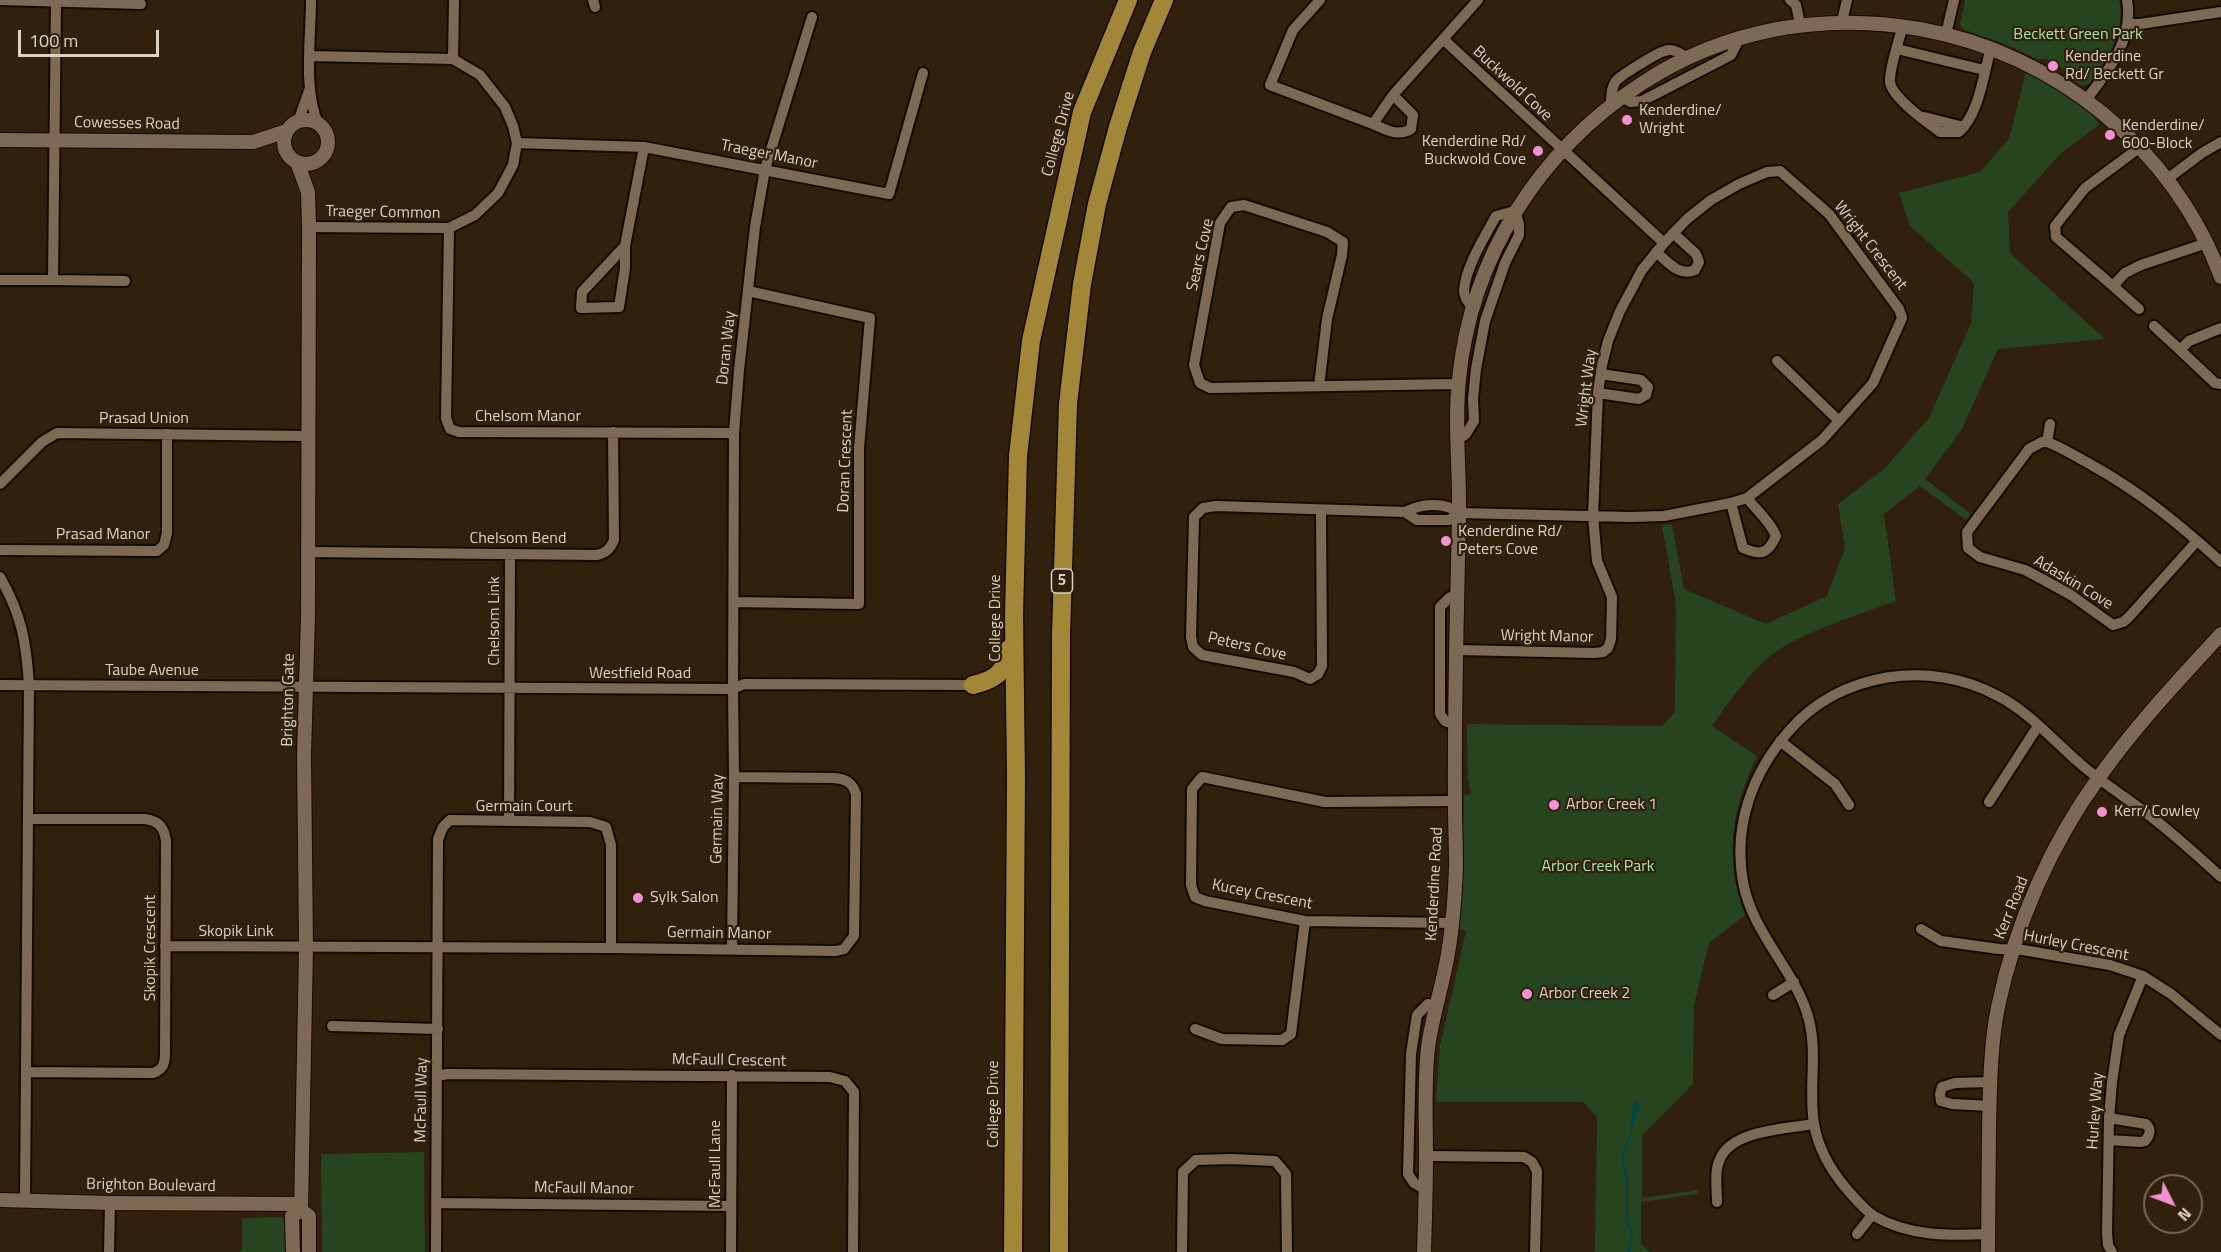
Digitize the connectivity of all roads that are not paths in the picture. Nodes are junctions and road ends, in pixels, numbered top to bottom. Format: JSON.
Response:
{"nodes":[{"id":1,"x":0,"y":0,"type":"edge"},
{"id":2,"x":56,"y":0,"type":"edge"},
{"id":3,"x":311,"y":0,"type":"edge"},
{"id":4,"x":454,"y":0,"type":"edge"},
{"id":5,"x":1128,"y":0,"type":"edge"},
{"id":6,"x":1164,"y":0,"type":"edge"},
{"id":7,"x":1320,"y":0,"type":"edge"},
{"id":8,"x":1478,"y":0,"type":"edge"},
{"id":9,"x":1790,"y":0,"type":"edge"},
{"id":10,"x":1847,"y":0,"type":"edge"},
{"id":11,"x":1954,"y":0,"type":"edge"},
{"id":12,"x":2127,"y":0,"type":"edge"},
{"id":13,"x":141,"y":4,"type":"dead end"},
{"id":14,"x":2221,"y":12,"type":"edge"},
{"id":15,"x":812,"y":18,"type":"dead end"},
{"id":16,"x":1842,"y":21,"type":"junction"},
{"id":17,"x":1800,"y":24,"type":"junction"},
{"id":18,"x":2128,"y":24,"type":"junction"},
{"id":19,"x":1903,"y":26,"type":"junction"},
{"id":20,"x":1946,"y":34,"type":"junction"},
{"id":21,"x":1443,"y":39,"type":"junction"},
{"id":22,"x":1739,"y":39,"type":"junction"},
{"id":23,"x":1991,"y":48,"type":"junction"},
{"id":24,"x":1897,"y":49,"type":"junction"},
{"id":25,"x":310,"y":56,"type":"junction"},
{"id":26,"x":453,"y":59,"type":"junction"},
{"id":27,"x":1984,"y":70,"type":"junction"},
{"id":28,"x":923,"y":73,"type":"dead end"},
{"id":29,"x":310,"y":88,"type":"junction"},
{"id":30,"x":1393,"y":95,"type":"junction"},
{"id":31,"x":2086,"y":100,"type":"junction"},
{"id":32,"x":1616,"y":101,"type":"junction"},
{"id":33,"x":318,"y":124,"type":"junction"},
{"id":34,"x":1373,"y":124,"type":"junction"},
{"id":35,"x":293,"y":127,"type":"junction"},
{"id":36,"x":0,"y":140,"type":"edge"},
{"id":37,"x":54,"y":140,"type":"junction"},
{"id":38,"x":253,"y":142,"type":"junction"},
{"id":39,"x":2221,"y":142,"type":"edge"},
{"id":40,"x":517,"y":143,"type":"junction"},
{"id":41,"x":644,"y":147,"type":"junction"},
{"id":42,"x":2139,"y":148,"type":"junction"},
{"id":43,"x":1561,"y":150,"type":"junction"},
{"id":44,"x":287,"y":152,"type":"junction"},
{"id":45,"x":319,"y":160,"type":"junction"},
{"id":46,"x":297,"y":162,"type":"junction"},
{"id":47,"x":765,"y":169,"type":"junction"},
{"id":48,"x":2166,"y":180,"type":"junction"},
{"id":49,"x":308,"y":192,"type":"junction"},
{"id":50,"x":1515,"y":210,"type":"junction"},
{"id":51,"x":309,"y":227,"type":"junction"},
{"id":52,"x":449,"y":228,"type":"junction"},
{"id":53,"x":1673,"y":233,"type":"junction"},
{"id":54,"x":1664,"y":243,"type":"junction"},
{"id":55,"x":2207,"y":243,"type":"junction"},
{"id":56,"x":625,"y":246,"type":"junction"},
{"id":57,"x":1656,"y":252,"type":"junction"},
{"id":58,"x":2221,"y":277,"type":"edge"},
{"id":59,"x":0,"y":280,"type":"edge"},
{"id":60,"x":53,"y":280,"type":"junction"},
{"id":61,"x":125,"y":281,"type":"dead end"},
{"id":62,"x":2113,"y":286,"type":"junction"},
{"id":63,"x":748,"y":291,"type":"junction"},
{"id":64,"x":2139,"y":309,"type":"dead end"},
{"id":65,"x":2154,"y":326,"type":"dead end"},
{"id":66,"x":2221,"y":327,"type":"edge"},
{"id":67,"x":2180,"y":350,"type":"junction"},
{"id":68,"x":1777,"y":361,"type":"dead end"},
{"id":69,"x":1601,"y":374,"type":"junction"},
{"id":70,"x":1458,"y":384,"type":"junction"},
{"id":71,"x":2221,"y":384,"type":"edge"},
{"id":72,"x":1319,"y":386,"type":"junction"},
{"id":73,"x":1598,"y":393,"type":"junction"},
{"id":74,"x":1838,"y":420,"type":"junction"},
{"id":75,"x":2050,"y":424,"type":"dead end"},
{"id":76,"x":613,"y":432,"type":"junction"},
{"id":77,"x":167,"y":434,"type":"junction"},
{"id":78,"x":735,"y":434,"type":"junction"},
{"id":79,"x":307,"y":436,"type":"junction"},
{"id":80,"x":1457,"y":440,"type":"junction"},
{"id":81,"x":2047,"y":442,"type":"junction"},
{"id":82,"x":0,"y":484,"type":"edge"},
{"id":83,"x":1748,"y":498,"type":"junction"},
{"id":84,"x":1731,"y":503,"type":"junction"},
{"id":85,"x":1321,"y":510,"type":"junction"},
{"id":86,"x":1459,"y":513,"type":"junction"},
{"id":87,"x":1593,"y":516,"type":"junction"},
{"id":88,"x":2197,"y":541,"type":"junction"},
{"id":89,"x":0,"y":550,"type":"edge"},
{"id":90,"x":307,"y":552,"type":"junction"},
{"id":91,"x":510,"y":554,"type":"junction"},
{"id":92,"x":2221,"y":562,"type":"edge"},
{"id":93,"x":0,"y":578,"type":"edge"},
{"id":94,"x":1457,"y":594,"type":"junction"},
{"id":95,"x":734,"y":602,"type":"junction"},
{"id":96,"x":1014,"y":615,"type":"junction"},
{"id":97,"x":2221,"y":634,"type":"edge"},
{"id":98,"x":1457,"y":650,"type":"junction"},
{"id":99,"x":0,"y":685,"type":"edge"},
{"id":100,"x":29,"y":685,"type":"junction"},
{"id":101,"x":973,"y":685,"type":"joint"},
{"id":102,"x":305,"y":686,"type":"junction"},
{"id":103,"x":509,"y":688,"type":"junction"},
{"id":104,"x":733,"y":689,"type":"junction"},
{"id":105,"x":1456,"y":725,"type":"junction"},
{"id":106,"x":2038,"y":726,"type":"junction"},
{"id":107,"x":1780,"y":741,"type":"junction"},
{"id":108,"x":735,"y":777,"type":"junction"},
{"id":109,"x":2098,"y":777,"type":"junction"},
{"id":110,"x":1455,"y":801,"type":"junction"},
{"id":111,"x":1989,"y":802,"type":"dead end"},
{"id":112,"x":1850,"y":805,"type":"dead end"},
{"id":113,"x":28,"y":819,"type":"junction"},
{"id":114,"x":509,"y":821,"type":"junction"},
{"id":115,"x":2221,"y":877,"type":"edge"},
{"id":116,"x":1305,"y":921,"type":"junction"},
{"id":117,"x":1451,"y":923,"type":"junction"},
{"id":118,"x":1921,"y":929,"type":"dead end"},
{"id":119,"x":165,"y":946,"type":"junction"},
{"id":120,"x":306,"y":947,"type":"junction"},
{"id":121,"x":438,"y":947,"type":"junction"},
{"id":122,"x":611,"y":948,"type":"junction"},
{"id":123,"x":732,"y":949,"type":"junction"},
{"id":124,"x":2013,"y":949,"type":"junction"},
{"id":125,"x":2143,"y":976,"type":"junction"},
{"id":126,"x":1794,"y":982,"type":"junction"},
{"id":127,"x":1773,"y":995,"type":"dead end"},
{"id":128,"x":1436,"y":1006,"type":"junction"},
{"id":129,"x":332,"y":1026,"type":"dead end"},
{"id":130,"x":438,"y":1029,"type":"junction"},
{"id":131,"x":1195,"y":1029,"type":"dead end"},
{"id":132,"x":2221,"y":1035,"type":"edge"},
{"id":133,"x":27,"y":1072,"type":"junction"},
{"id":134,"x":438,"y":1076,"type":"junction"},
{"id":135,"x":732,"y":1076,"type":"junction"},
{"id":136,"x":1991,"y":1082,"type":"junction"},
{"id":137,"x":1990,"y":1106,"type":"junction"},
{"id":138,"x":2109,"y":1118,"type":"junction"},
{"id":139,"x":1814,"y":1124,"type":"junction"},
{"id":140,"x":2109,"y":1140,"type":"junction"},
{"id":141,"x":1426,"y":1156,"type":"junction"},
{"id":142,"x":1426,"y":1190,"type":"junction"},
{"id":143,"x":0,"y":1200,"type":"edge"},
{"id":144,"x":25,"y":1200,"type":"junction"},
{"id":145,"x":1717,"y":1202,"type":"dead end"},
{"id":146,"x":110,"y":1203,"type":"junction"},
{"id":147,"x":436,"y":1203,"type":"junction"},
{"id":148,"x":731,"y":1206,"type":"junction"},
{"id":149,"x":301,"y":1207,"type":"junction"},
{"id":150,"x":1872,"y":1215,"type":"junction"},
{"id":151,"x":1857,"y":1234,"type":"dead end"},
{"id":152,"x":1988,"y":1234,"type":"junction"},
{"id":153,"x":109,"y":1252,"type":"edge"},
{"id":154,"x":293,"y":1252,"type":"edge"},
{"id":155,"x":309,"y":1252,"type":"edge"},
{"id":156,"x":436,"y":1252,"type":"edge"},
{"id":157,"x":731,"y":1252,"type":"edge"},
{"id":158,"x":853,"y":1252,"type":"edge"},
{"id":159,"x":1013,"y":1252,"type":"edge"},
{"id":160,"x":1061,"y":1252,"type":"edge"},
{"id":161,"x":1182,"y":1252,"type":"edge"},
{"id":162,"x":1287,"y":1252,"type":"edge"},
{"id":163,"x":1424,"y":1252,"type":"edge"},
{"id":164,"x":1535,"y":1252,"type":"edge"},
{"id":165,"x":1988,"y":1252,"type":"edge"},
{"id":166,"x":2112,"y":1252,"type":"edge"}],
"edges":[{"from":1,"to":2,"type":"street"},
{"from":2,"to":13,"type":"street"},
{"from":2,"to":37,"type":"street"},
{"from":3,"to":25,"type":"street"},
{"from":4,"to":26,"type":"street"},
{"from":5,"to":96,"type":"highway","name":"College Drive"},
{"from":6,"to":160,"type":"highway","number":"5"},
{"from":7,"to":34,"type":"street"},
{"from":8,"to":21,"type":"street"},
{"from":9,"to":17,"type":"street"},
{"from":10,"to":16,"type":"street"},
{"from":11,"to":20,"type":"street"},
{"from":12,"to":18,"type":"street"},
{"from":14,"to":18,"type":"street"},
{"from":15,"to":47,"type":"street","name":"Doran Way"},
{"from":16,"to":17,"type":"street","name":"Kenderdine Road"},
{"from":16,"to":19,"type":"street","name":"Kenderdine Road"},
{"from":17,"to":22,"type":"street","name":"Kenderdine Road"},
{"from":18,"to":31,"type":"street"},
{"from":19,"to":20,"type":"street","name":"Kenderdine Road"},
{"from":19,"to":24,"type":"street"},
{"from":20,"to":23,"type":"street","name":"Kenderdine Road"},
{"from":21,"to":30,"type":"street"},
{"from":21,"to":43,"type":"street","name":"Buckwold Cove"},
{"from":22,"to":32,"type":"street","name":"Kenderdine Road"},
{"from":22,"to":32,"type":"street"},
{"from":23,"to":27,"type":"street"},
{"from":23,"to":31,"type":"street","name":"Kenderdine Road"},
{"from":24,"to":27,"type":"street"},
{"from":24,"to":27,"type":"street"},
{"from":25,"to":26,"type":"street"},
{"from":25,"to":29,"type":"street"},
{"from":26,"to":40,"type":"street"},
{"from":28,"to":47,"type":"street","name":"Traeger Manor"},
{"from":29,"to":33,"type":"street"},
{"from":29,"to":35,"type":"street"},
{"from":30,"to":34,"type":"street"},
{"from":30,"to":34,"type":"street"},
{"from":31,"to":42,"type":"street","name":"Kenderdine Road"},
{"from":32,"to":43,"type":"street","name":"Kenderdine Road"},
{"from":33,"to":35,"type":"street"},
{"from":33,"to":45,"type":"street"},
{"from":35,"to":38,"type":"street","name":"Cowesses Road"},
{"from":35,"to":44,"type":"street"},
{"from":36,"to":37,"type":"street","name":"Cowesses Road"},
{"from":37,"to":38,"type":"street","name":"Cowesses Road"},
{"from":37,"to":60,"type":"street"},
{"from":38,"to":44,"type":"street","name":"Cowesses Road"},
{"from":39,"to":48,"type":"street"},
{"from":40,"to":41,"type":"street","name":"Traeger Manor"},
{"from":40,"to":52,"type":"street","name":"Traeger Common"},
{"from":41,"to":47,"type":"street","name":"Traeger Manor"},
{"from":41,"to":56,"type":"street"},
{"from":42,"to":48,"type":"street","name":"Kenderdine Road"},
{"from":42,"to":62,"type":"street"},
{"from":43,"to":50,"type":"street","name":"Kenderdine Road"},
{"from":43,"to":54,"type":"street"},
{"from":44,"to":46,"type":"street"},
{"from":45,"to":46,"type":"street"},
{"from":45,"to":49,"type":"street","name":"Brighton Gate"},
{"from":46,"to":49,"type":"street","name":"Brighton Gate"},
{"from":47,"to":63,"type":"street","name":"Doran Way"},
{"from":48,"to":55,"type":"street","name":"Kenderdine Road"},
{"from":49,"to":51,"type":"street","name":"Brighton Gate"},
{"from":50,"to":70,"type":"street","name":"Kenderdine Road"},
{"from":50,"to":80,"type":"street"},
{"from":51,"to":52,"type":"street","name":"Traeger Common"},
{"from":51,"to":79,"type":"street","name":"Brighton Gate"},
{"from":52,"to":76,"type":"street","name":"Chelsom Manor"},
{"from":53,"to":54,"type":"street","name":"Wright Crescent"},
{"from":53,"to":57,"type":"street"},
{"from":53,"to":74,"type":"street","name":"Wright Crescent"},
{"from":54,"to":57,"type":"street","name":"Wright Way"},
{"from":55,"to":58,"type":"street","name":"Kenderdine Road"},
{"from":55,"to":62,"type":"street"},
{"from":56,"to":56,"type":"street"},
{"from":57,"to":69,"type":"street","name":"Wright Way"},
{"from":59,"to":60,"type":"street"},
{"from":60,"to":61,"type":"street"},
{"from":62,"to":64,"type":"street"},
{"from":63,"to":78,"type":"street","name":"Doran Way"},
{"from":63,"to":95,"type":"street","name":"Doran Crescent"},
{"from":65,"to":67,"type":"street"},
{"from":66,"to":67,"type":"street"},
{"from":67,"to":71,"type":"street"},
{"from":68,"to":74,"type":"street"},
{"from":69,"to":73,"type":"street","name":"Wright Way"},
{"from":69,"to":73,"type":"street"},
{"from":70,"to":72,"type":"street","name":"Sears Cove"},
{"from":70,"to":80,"type":"street","name":"Kenderdine Road"},
{"from":72,"to":72,"type":"street","name":"Sears Cove"},
{"from":73,"to":87,"type":"street","name":"Wright Way"},
{"from":74,"to":83,"type":"street","name":"Wright Crescent"},
{"from":75,"to":81,"type":"street"},
{"from":76,"to":78,"type":"street","name":"Chelsom Manor"},
{"from":76,"to":91,"type":"street","name":"Chelsom Bend"},
{"from":77,"to":79,"type":"street","name":"Prasad Union"},
{"from":77,"to":82,"type":"street","name":"Prasad Union"},
{"from":77,"to":89,"type":"street","name":"Prasad Manor"},
{"from":78,"to":95,"type":"street","name":"Doran Way"},
{"from":79,"to":90,"type":"street","name":"Brighton Gate"},
{"from":80,"to":86,"type":"street","name":"Kenderdine Road"},
{"from":81,"to":88,"type":"street"},
{"from":81,"to":88,"type":"street","name":"Adaskin Cove"},
{"from":83,"to":84,"type":"street","name":"Wright Crescent"},
{"from":83,"to":84,"type":"street"},
{"from":84,"to":87,"type":"street","name":"Wright Crescent"},
{"from":85,"to":85,"type":"street","name":"Peters Cove"},
{"from":85,"to":86,"type":"street","name":"Peters Cove"},
{"from":86,"to":87,"type":"street","name":"Wright Crescent"},
{"from":86,"to":94,"type":"street","name":"Kenderdine Road"},
{"from":87,"to":98,"type":"street","name":"Wright Manor"},
{"from":88,"to":92,"type":"street"},
{"from":90,"to":91,"type":"street","name":"Chelsom Bend"},
{"from":90,"to":102,"type":"street","name":"Brighton Gate"},
{"from":91,"to":103,"type":"street","name":"Chelsom Link"},
{"from":93,"to":100,"type":"street"},
{"from":94,"to":98,"type":"street","name":"Kenderdine Road"},
{"from":94,"to":105,"type":"street"},
{"from":95,"to":104,"type":"street","name":"Doran Way"},
{"from":96,"to":101,"type":"highway"},
{"from":96,"to":159,"type":"highway","name":"College Drive"},
{"from":97,"to":109,"type":"street","name":"Kerr Road"},
{"from":98,"to":105,"type":"street","name":"Kenderdine Road"},
{"from":99,"to":100,"type":"street","name":"Taube Avenue"},
{"from":100,"to":102,"type":"street","name":"Taube Avenue"},
{"from":100,"to":113,"type":"street"},
{"from":101,"to":104,"type":"street","name":"Westfield Road"},
{"from":102,"to":103,"type":"street","name":"Westfield Road"},
{"from":102,"to":120,"type":"street","name":"Brighton Gate"},
{"from":103,"to":104,"type":"street","name":"Westfield Road"},
{"from":103,"to":114,"type":"street","name":"Chelsom Link"},
{"from":104,"to":108,"type":"street","name":"Germain Way"},
{"from":105,"to":110,"type":"street","name":"Kenderdine Road"},
{"from":106,"to":107,"type":"street"},
{"from":106,"to":109,"type":"street"},
{"from":106,"to":111,"type":"street"},
{"from":107,"to":112,"type":"street"},
{"from":107,"to":126,"type":"street"},
{"from":108,"to":123,"type":"street","name":"Germain Way"},
{"from":108,"to":123,"type":"street","name":"Germain Manor"},
{"from":109,"to":115,"type":"street"},
{"from":109,"to":124,"type":"street","name":"Kerr Road"},
{"from":110,"to":116,"type":"street","name":"Kucey Crescent"},
{"from":110,"to":117,"type":"street","name":"Kenderdine Road"},
{"from":113,"to":119,"type":"street","name":"Skopik Crescent"},
{"from":113,"to":133,"type":"street"},
{"from":114,"to":121,"type":"street","name":"Germain Court"},
{"from":114,"to":122,"type":"street","name":"Germain Court"},
{"from":116,"to":117,"type":"street","name":"Kucey Crescent"},
{"from":116,"to":131,"type":"street"},
{"from":117,"to":128,"type":"street","name":"Kenderdine Road"},
{"from":118,"to":124,"type":"street","name":"Hurley Crescent"},
{"from":119,"to":120,"type":"street","name":"Skopik Link"},
{"from":119,"to":133,"type":"street","name":"Skopik Crescent"},
{"from":120,"to":121,"type":"street","name":"Germain Manor"},
{"from":120,"to":149,"type":"street","name":"Brighton Gate"},
{"from":121,"to":122,"type":"street","name":"Germain Manor"},
{"from":121,"to":130,"type":"street","name":"McFaull Way"},
{"from":122,"to":123,"type":"street","name":"Germain Manor"},
{"from":124,"to":125,"type":"street","name":"Hurley Crescent"},
{"from":124,"to":136,"type":"street","name":"Kerr Road"},
{"from":125,"to":132,"type":"street","name":"Hurley Crescent"},
{"from":125,"to":138,"type":"street","name":"Hurley Way"},
{"from":126,"to":127,"type":"street"},
{"from":126,"to":139,"type":"street"},
{"from":128,"to":141,"type":"street","name":"Kenderdine Road"},
{"from":128,"to":142,"type":"street"},
{"from":129,"to":130,"type":"street"},
{"from":130,"to":134,"type":"street","name":"McFaull Way"},
{"from":133,"to":144,"type":"street"},
{"from":134,"to":135,"type":"street","name":"McFaull Crescent"},
{"from":134,"to":147,"type":"street","name":"McFaull Way"},
{"from":135,"to":148,"type":"street","name":"McFaull Lane"},
{"from":135,"to":158,"type":"street","name":"McFaull Crescent"},
{"from":136,"to":137,"type":"street","name":"Kerr Road"},
{"from":136,"to":137,"type":"street"},
{"from":137,"to":152,"type":"street","name":"Kerr Road"},
{"from":138,"to":140,"type":"street","name":"Hurley Way"},
{"from":138,"to":140,"type":"street"},
{"from":139,"to":145,"type":"street"},
{"from":139,"to":150,"type":"street"},
{"from":140,"to":166,"type":"street","name":"Hurley Way"},
{"from":141,"to":142,"type":"street","name":"Kenderdine Road"},
{"from":141,"to":164,"type":"street"},
{"from":142,"to":163,"type":"street","name":"Kenderdine Road"},
{"from":143,"to":144,"type":"street","name":"Brighton Boulevard"},
{"from":144,"to":146,"type":"street","name":"Brighton Boulevard"},
{"from":146,"to":149,"type":"street","name":"Brighton Boulevard"},
{"from":146,"to":153,"type":"street"},
{"from":147,"to":148,"type":"street","name":"McFaull Manor"},
{"from":147,"to":156,"type":"street","name":"McFaull Way"},
{"from":148,"to":157,"type":"street","name":"McFaull Lane"},
{"from":149,"to":154,"type":"street","name":"Brighton Gate"},
{"from":149,"to":155,"type":"street","name":"Brighton Gate"},
{"from":150,"to":151,"type":"street"},
{"from":150,"to":152,"type":"street"},
{"from":152,"to":165,"type":"street","name":"Kerr Road"},
{"from":161,"to":162,"type":"street"}]}
